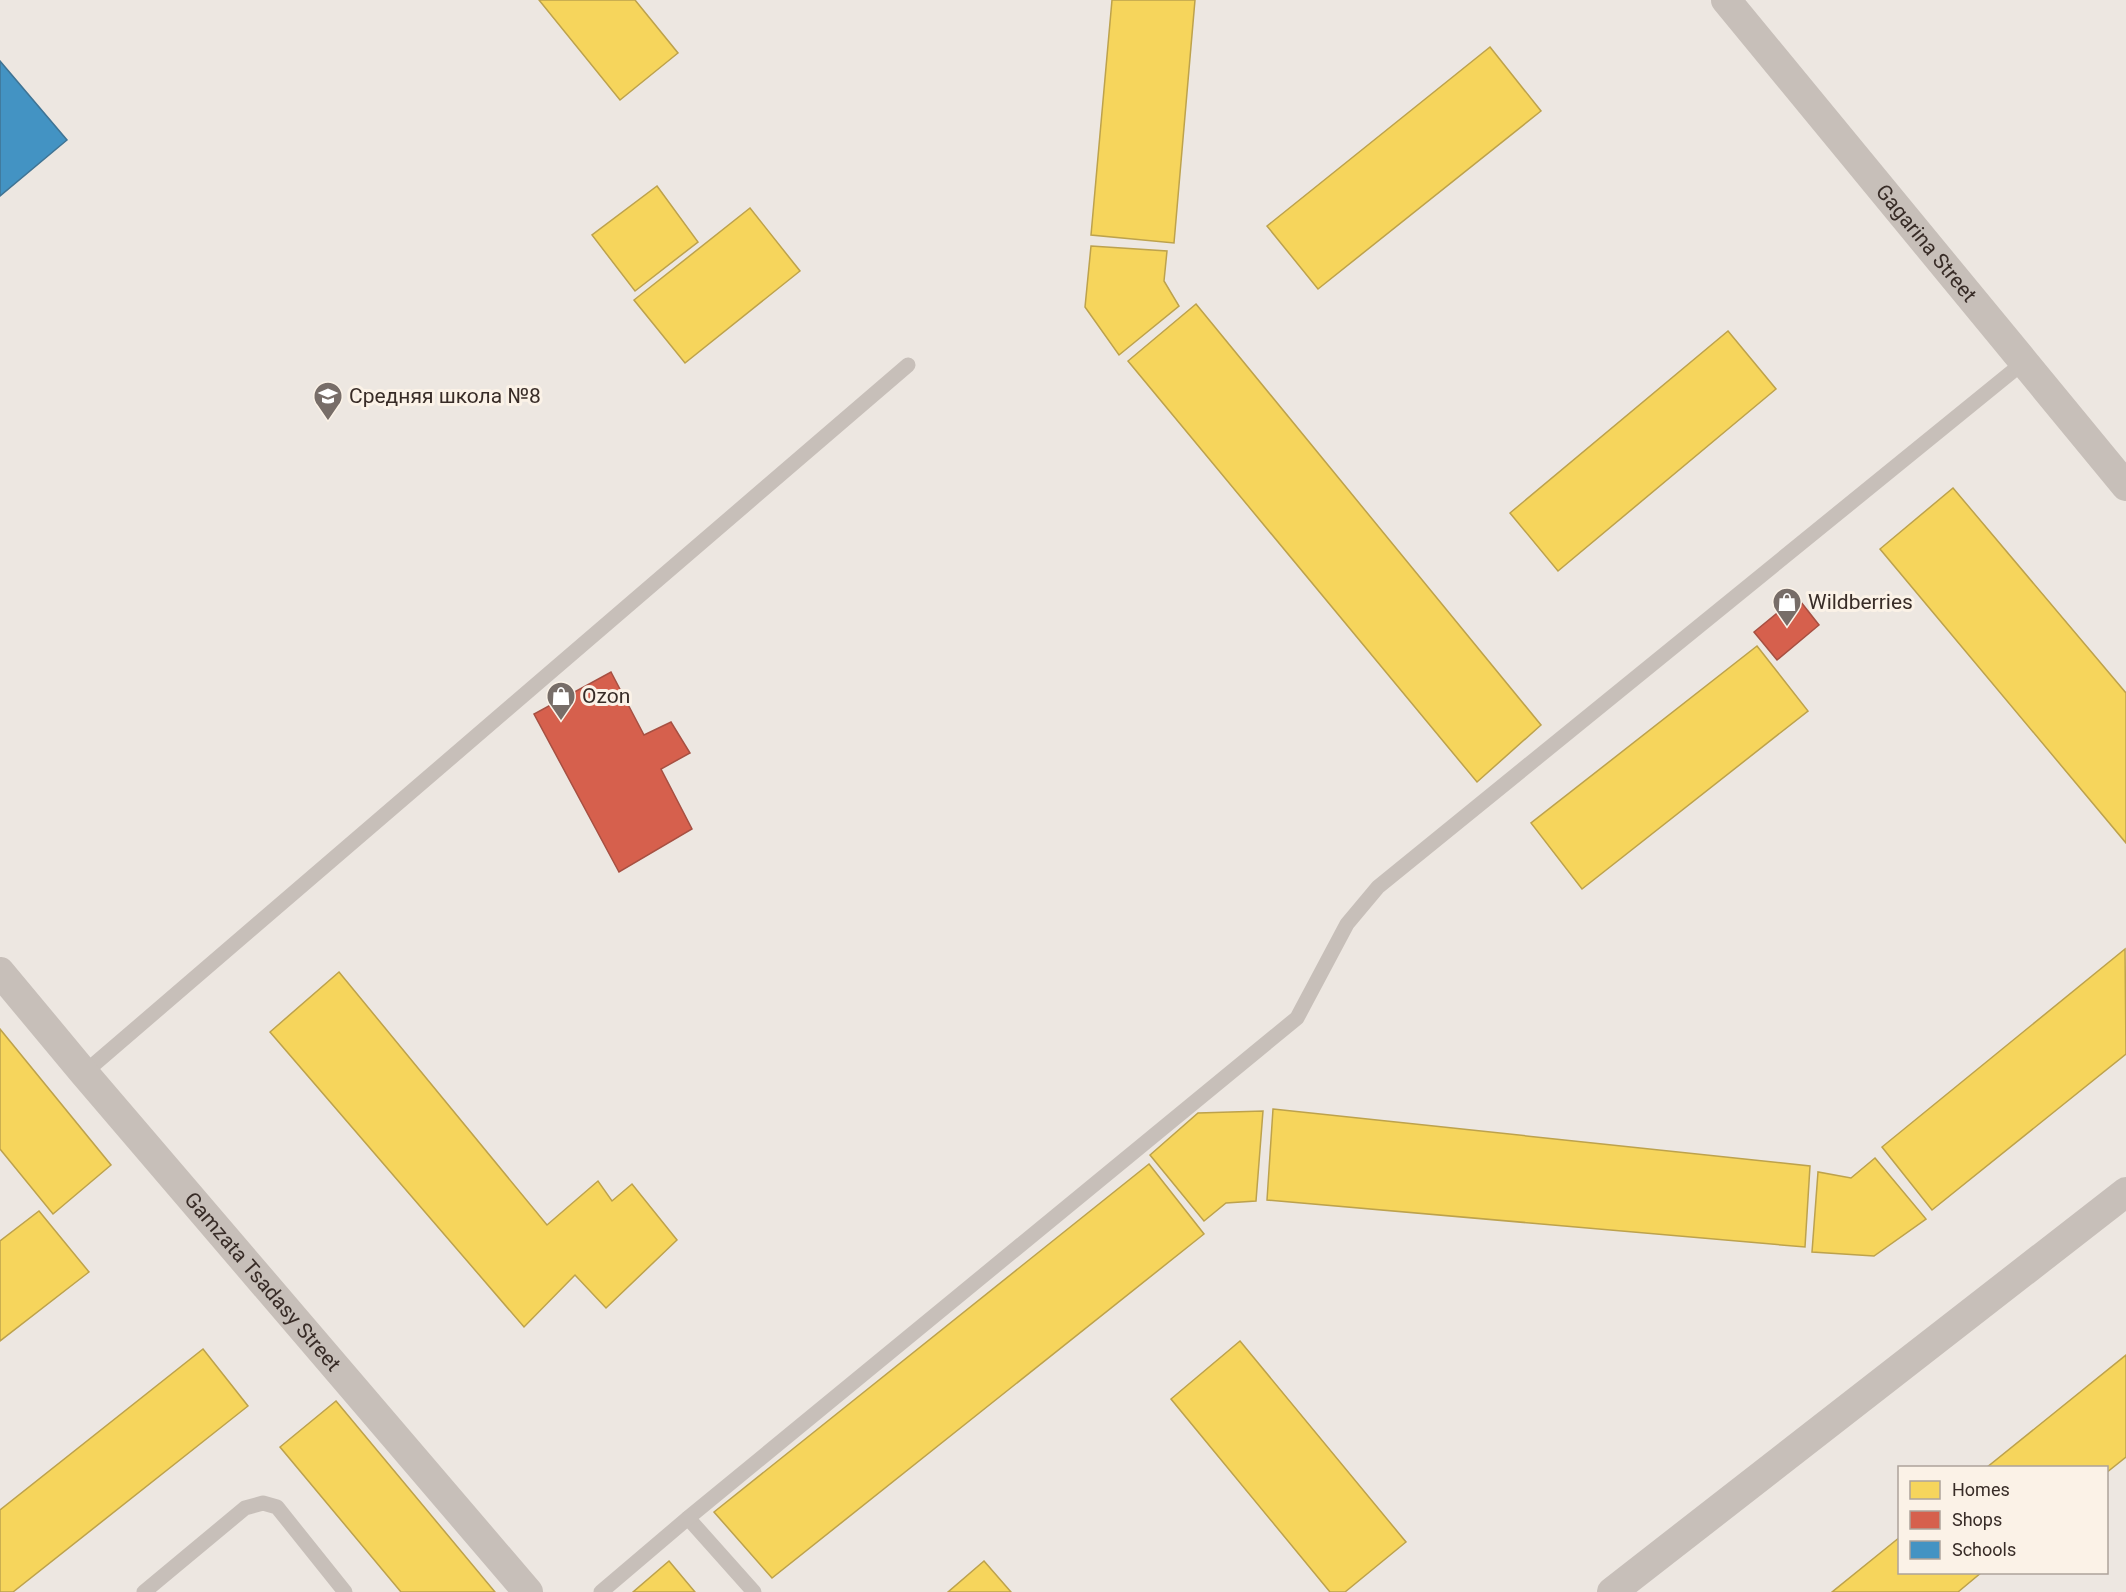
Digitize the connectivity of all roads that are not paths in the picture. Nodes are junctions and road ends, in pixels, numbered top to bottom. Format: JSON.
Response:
{"nodes":[{"id":1,"x":1726,"y":0,"type":"edge"},
{"id":2,"x":2024,"y":362,"type":"junction"},
{"id":3,"x":908,"y":365,"type":"dead end"},
{"id":4,"x":2126,"y":486,"type":"edge"},
{"id":5,"x":0,"y":972,"type":"edge"},
{"id":6,"x":84,"y":1073,"type":"junction"},
{"id":7,"x":2126,"y":1192,"type":"edge"},
{"id":8,"x":688,"y":1518,"type":"junction"},
{"id":9,"x":144,"y":1592,"type":"edge"},
{"id":10,"x":345,"y":1592,"type":"edge"},
{"id":11,"x":528,"y":1592,"type":"edge"},
{"id":12,"x":601,"y":1592,"type":"edge"},
{"id":13,"x":754,"y":1592,"type":"edge"},
{"id":14,"x":1612,"y":1592,"type":"edge"}],
"edges":[{"from":1,"to":2,"type":"street","name":"Gagarina Street"},
{"from":2,"to":4,"type":"street","name":"Gagarina Street"},
{"from":2,"to":8,"type":"lane"},
{"from":3,"to":6,"type":"lane"},
{"from":5,"to":6,"type":"street","name":"Gamzata Tsadasy Street"},
{"from":6,"to":11,"type":"street","name":"Gamzata Tsadasy Street"},
{"from":7,"to":14,"type":"street"},
{"from":8,"to":12,"type":"lane"},
{"from":8,"to":13,"type":"lane"},
{"from":9,"to":10,"type":"lane"}]}
